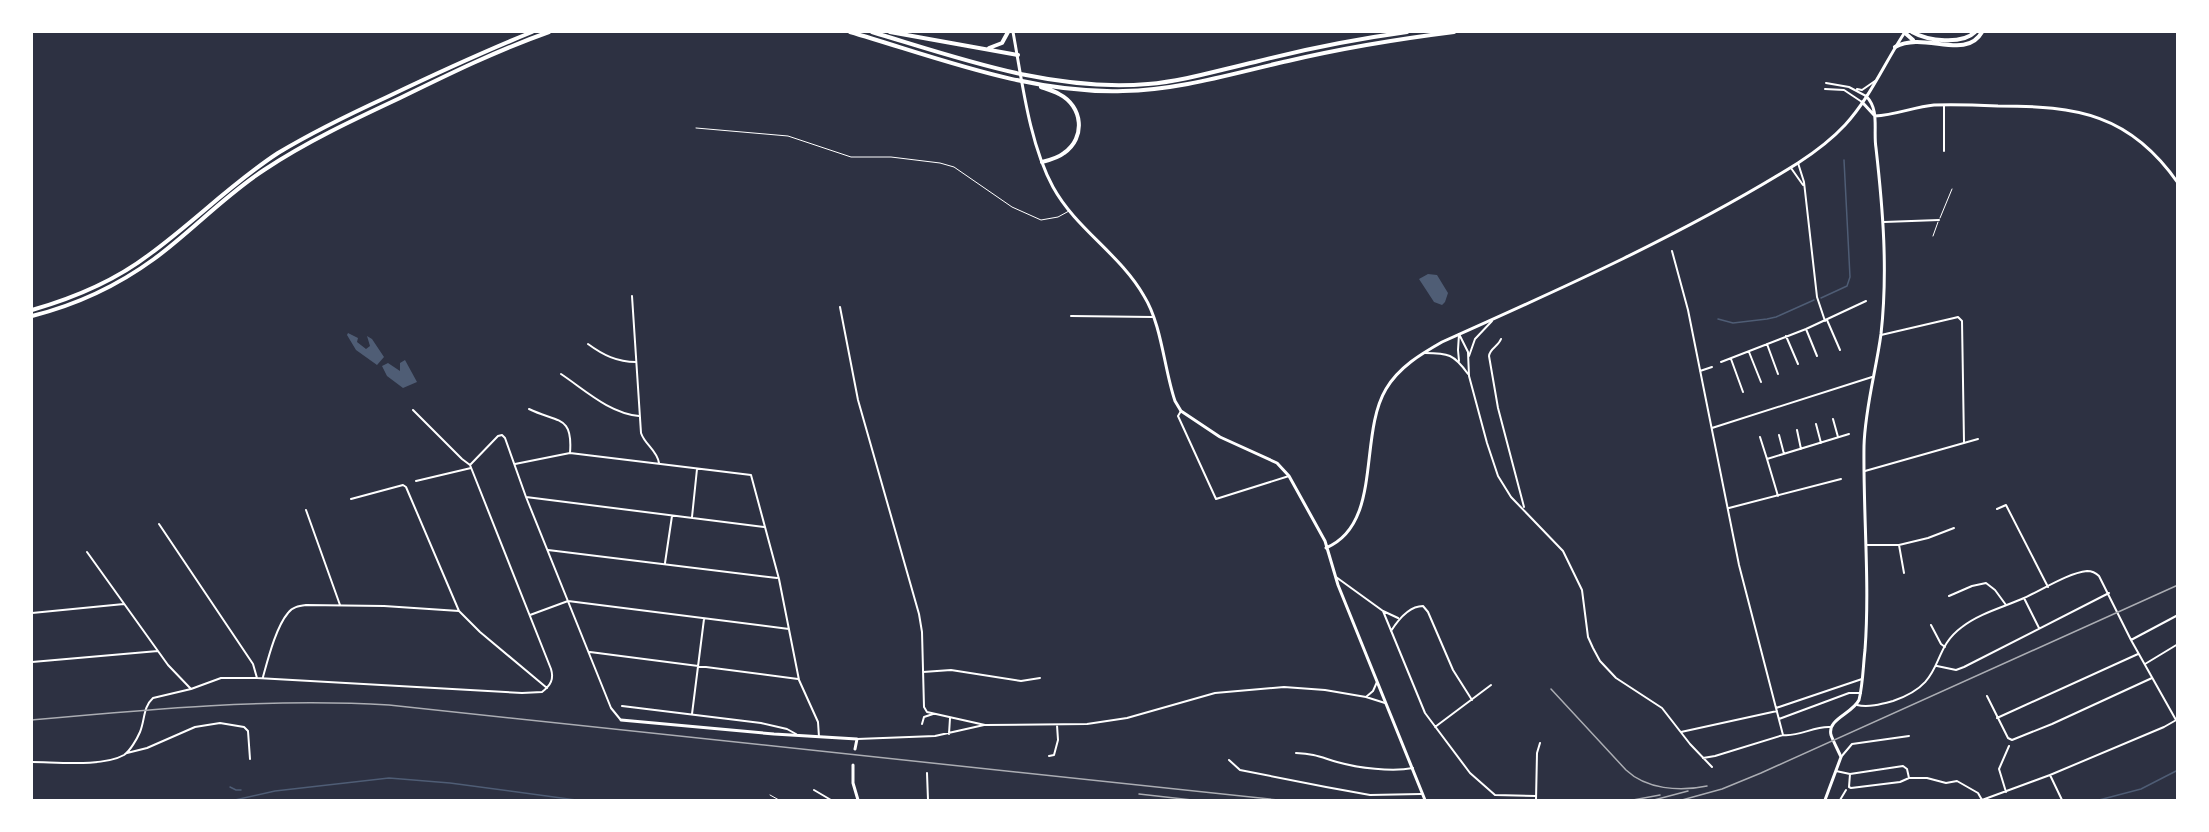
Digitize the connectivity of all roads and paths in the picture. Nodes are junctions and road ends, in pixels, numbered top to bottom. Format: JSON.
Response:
{"nodes":[{"id":1,"x":532,"y":32,"type":"edge"},
{"id":2,"x":549,"y":32,"type":"edge"},
{"id":3,"x":850,"y":32,"type":"edge"},
{"id":4,"x":872,"y":32,"type":"edge"},
{"id":5,"x":890,"y":32,"type":"edge"},
{"id":6,"x":1011,"y":32,"type":"edge"},
{"id":7,"x":1407,"y":32,"type":"edge"},
{"id":8,"x":1454,"y":32,"type":"edge"},
{"id":9,"x":1904,"y":32,"type":"edge"},
{"id":10,"x":1912,"y":32,"type":"edge"},
{"id":11,"x":1975,"y":32,"type":"edge"},
{"id":12,"x":1982,"y":32,"type":"edge"},
{"id":13,"x":1914,"y":40,"type":"junction"},
{"id":14,"x":1895,"y":47,"type":"junction"},
{"id":15,"x":982,"y":48,"type":"junction"},
{"id":16,"x":1017,"y":55,"type":"junction"},
{"id":17,"x":1875,"y":81,"type":"junction"},
{"id":18,"x":1826,"y":83,"type":"dead end"},
{"id":19,"x":1041,"y":86,"type":"junction"},
{"id":20,"x":1825,"y":89,"type":"dead end"},
{"id":21,"x":1854,"y":89,"type":"junction"},
{"id":22,"x":1866,"y":96,"type":"junction"},
{"id":23,"x":1862,"y":102,"type":"junction"},
{"id":24,"x":1944,"y":105,"type":"junction"},
{"id":25,"x":1875,"y":116,"type":"junction"},
{"id":26,"x":696,"y":128,"type":"dead end"},
{"id":27,"x":1944,"y":151,"type":"dead end"},
{"id":28,"x":1042,"y":162,"type":"junction"},
{"id":29,"x":1798,"y":164,"type":"junction"},
{"id":30,"x":1791,"y":168,"type":"junction"},
{"id":31,"x":2178,"y":183,"type":"edge"},
{"id":32,"x":1803,"y":185,"type":"junction"},
{"id":33,"x":1952,"y":189,"type":"dead end"},
{"id":34,"x":1069,"y":211,"type":"junction"},
{"id":35,"x":1939,"y":220,"type":"junction"},
{"id":36,"x":1884,"y":222,"type":"junction"},
{"id":37,"x":1933,"y":236,"type":"dead end"},
{"id":38,"x":1672,"y":251,"type":"dead end"},
{"id":39,"x":632,"y":296,"type":"dead end"},
{"id":40,"x":1866,"y":301,"type":"dead end"},
{"id":41,"x":840,"y":307,"type":"dead end"},
{"id":42,"x":32,"y":310,"type":"edge"},
{"id":43,"x":32,"y":316,"type":"edge"},
{"id":44,"x":1071,"y":316,"type":"dead end"},
{"id":45,"x":1153,"y":317,"type":"junction"},
{"id":46,"x":1495,"y":318,"type":"junction"},
{"id":47,"x":1826,"y":320,"type":"junction"},
{"id":48,"x":1806,"y":329,"type":"junction"},
{"id":49,"x":1459,"y":334,"type":"junction"},
{"id":50,"x":1881,"y":335,"type":"junction"},
{"id":51,"x":1786,"y":336,"type":"junction"},
{"id":52,"x":1501,"y":339,"type":"dead end"},
{"id":53,"x":588,"y":344,"type":"dead end"},
{"id":54,"x":1767,"y":344,"type":"junction"},
{"id":55,"x":1840,"y":350,"type":"dead end"},
{"id":56,"x":1749,"y":352,"type":"junction"},
{"id":57,"x":1422,"y":353,"type":"junction"},
{"id":58,"x":1817,"y":356,"type":"dead end"},
{"id":59,"x":1468,"y":358,"type":"junction"},
{"id":60,"x":1731,"y":359,"type":"junction"},
{"id":61,"x":636,"y":362,"type":"junction"},
{"id":62,"x":1459,"y":362,"type":"junction"},
{"id":63,"x":1721,"y":362,"type":"dead end"},
{"id":64,"x":1798,"y":364,"type":"dead end"},
{"id":65,"x":1712,"y":367,"type":"dead end"},
{"id":66,"x":1700,"y":371,"type":"junction"},
{"id":67,"x":561,"y":374,"type":"dead end"},
{"id":68,"x":1778,"y":374,"type":"dead end"},
{"id":69,"x":1469,"y":376,"type":"junction"},
{"id":70,"x":1874,"y":376,"type":"junction"},
{"id":71,"x":1761,"y":382,"type":"dead end"},
{"id":72,"x":1743,"y":392,"type":"dead end"},
{"id":73,"x":529,"y":409,"type":"dead end"},
{"id":74,"x":414,"y":410,"type":"dead end"},
{"id":75,"x":1181,"y":411,"type":"junction"},
{"id":76,"x":639,"y":416,"type":"junction"},
{"id":77,"x":1833,"y":419,"type":"dead end"},
{"id":78,"x":1816,"y":424,"type":"dead end"},
{"id":79,"x":1712,"y":428,"type":"junction"},
{"id":80,"x":1797,"y":430,"type":"dead end"},
{"id":81,"x":1849,"y":434,"type":"dead end"},
{"id":82,"x":1779,"y":435,"type":"dead end"},
{"id":83,"x":1760,"y":437,"type":"dead end"},
{"id":84,"x":1838,"y":437,"type":"junction"},
{"id":85,"x":1978,"y":439,"type":"dead end"},
{"id":86,"x":1964,"y":442,"type":"junction"},
{"id":87,"x":1821,"y":443,"type":"junction"},
{"id":88,"x":1801,"y":449,"type":"junction"},
{"id":89,"x":570,"y":453,"type":"junction"},
{"id":90,"x":1784,"y":454,"type":"junction"},
{"id":91,"x":1767,"y":459,"type":"junction"},
{"id":92,"x":659,"y":463,"type":"junction"},
{"id":93,"x":515,"y":464,"type":"junction"},
{"id":94,"x":470,"y":466,"type":"junction"},
{"id":95,"x":697,"y":469,"type":"junction"},
{"id":96,"x":1865,"y":471,"type":"junction"},
{"id":97,"x":1289,"y":476,"type":"junction"},
{"id":98,"x":1840,"y":479,"type":"dead end"},
{"id":99,"x":416,"y":481,"type":"dead end"},
{"id":100,"x":1778,"y":496,"type":"junction"},
{"id":101,"x":526,"y":497,"type":"junction"},
{"id":102,"x":351,"y":499,"type":"dead end"},
{"id":103,"x":1729,"y":508,"type":"junction"},
{"id":104,"x":1997,"y":508,"type":"dead end"},
{"id":105,"x":306,"y":510,"type":"dead end"},
{"id":106,"x":1524,"y":510,"type":"junction"},
{"id":107,"x":672,"y":516,"type":"junction"},
{"id":108,"x":692,"y":518,"type":"junction"},
{"id":109,"x":159,"y":524,"type":"dead end"},
{"id":110,"x":764,"y":527,"type":"junction"},
{"id":111,"x":1954,"y":528,"type":"dead end"},
{"id":112,"x":1866,"y":545,"type":"junction"},
{"id":113,"x":1899,"y":545,"type":"junction"},
{"id":114,"x":1326,"y":548,"type":"junction"},
{"id":115,"x":548,"y":550,"type":"junction"},
{"id":116,"x":87,"y":552,"type":"dead end"},
{"id":117,"x":665,"y":564,"type":"junction"},
{"id":118,"x":1904,"y":573,"type":"dead end"},
{"id":119,"x":1336,"y":577,"type":"junction"},
{"id":120,"x":779,"y":579,"type":"junction"},
{"id":121,"x":2048,"y":587,"type":"junction"},
{"id":122,"x":2109,"y":593,"type":"junction"},
{"id":123,"x":1949,"y":596,"type":"dead end"},
{"id":124,"x":2024,"y":598,"type":"junction"},
{"id":125,"x":568,"y":601,"type":"junction"},
{"id":126,"x":124,"y":604,"type":"junction"},
{"id":127,"x":340,"y":605,"type":"junction"},
{"id":128,"x":2006,"y":606,"type":"junction"},
{"id":129,"x":459,"y":611,"type":"junction"},
{"id":130,"x":1383,"y":611,"type":"junction"},
{"id":131,"x":32,"y":613,"type":"edge"},
{"id":132,"x":530,"y":615,"type":"junction"},
{"id":133,"x":2178,"y":615,"type":"edge"},
{"id":134,"x":704,"y":618,"type":"junction"},
{"id":135,"x":1399,"y":618,"type":"junction"},
{"id":136,"x":1931,"y":625,"type":"dead end"},
{"id":137,"x":2040,"y":628,"type":"junction"},
{"id":138,"x":790,"y":629,"type":"junction"},
{"id":139,"x":1391,"y":631,"type":"junction"},
{"id":140,"x":2131,"y":640,"type":"junction"},
{"id":141,"x":2178,"y":644,"type":"edge"},
{"id":142,"x":1945,"y":647,"type":"junction"},
{"id":143,"x":158,"y":651,"type":"junction"},
{"id":144,"x":590,"y":652,"type":"junction"},
{"id":145,"x":2138,"y":654,"type":"junction"},
{"id":146,"x":32,"y":662,"type":"edge"},
{"id":147,"x":2145,"y":664,"type":"junction"},
{"id":148,"x":699,"y":666,"type":"junction"},
{"id":149,"x":1937,"y":666,"type":"junction"},
{"id":150,"x":923,"y":672,"type":"junction"},
{"id":151,"x":257,"y":678,"type":"junction"},
{"id":152,"x":1040,"y":678,"type":"dead end"},
{"id":153,"x":2152,"y":678,"type":"junction"},
{"id":154,"x":263,"y":679,"type":"junction"},
{"id":155,"x":1862,"y":679,"type":"junction"},
{"id":156,"x":799,"y":680,"type":"junction"},
{"id":157,"x":1377,"y":682,"type":"junction"},
{"id":158,"x":1491,"y":685,"type":"dead end"},
{"id":159,"x":547,"y":688,"type":"junction"},
{"id":160,"x":190,"y":689,"type":"junction"},
{"id":161,"x":1861,"y":693,"type":"junction"},
{"id":162,"x":1987,"y":696,"type":"dead end"},
{"id":163,"x":1366,"y":697,"type":"junction"},
{"id":164,"x":1472,"y":700,"type":"junction"},
{"id":165,"x":1387,"y":704,"type":"junction"},
{"id":166,"x":1857,"y":705,"type":"junction"},
{"id":167,"x":622,"y":706,"type":"dead end"},
{"id":168,"x":1777,"y":709,"type":"junction"},
{"id":169,"x":692,"y":714,"type":"junction"},
{"id":170,"x":933,"y":714,"type":"junction"},
{"id":171,"x":950,"y":718,"type":"junction"},
{"id":172,"x":1997,"y":718,"type":"junction"},
{"id":173,"x":1779,"y":719,"type":"junction"},
{"id":174,"x":2177,"y":719,"type":"edge"},
{"id":175,"x":621,"y":720,"type":"joint"},
{"id":176,"x":922,"y":724,"type":"dead end"},
{"id":177,"x":985,"y":725,"type":"junction"},
{"id":178,"x":1057,"y":725,"type":"junction"},
{"id":179,"x":1830,"y":727,"type":"junction"},
{"id":180,"x":1435,"y":728,"type":"junction"},
{"id":181,"x":1682,"y":732,"type":"junction"},
{"id":182,"x":949,"y":734,"type":"junction"},
{"id":183,"x":1783,"y":735,"type":"junction"},
{"id":184,"x":799,"y":736,"type":"junction"},
{"id":185,"x":1909,"y":736,"type":"dead end"},
{"id":186,"x":819,"y":737,"type":"junction"},
{"id":187,"x":856,"y":739,"type":"junction"},
{"id":188,"x":1540,"y":743,"type":"dead end"},
{"id":189,"x":2009,"y":746,"type":"dead end"},
{"id":190,"x":855,"y":750,"type":"dead end"},
{"id":191,"x":127,"y":753,"type":"junction"},
{"id":192,"x":1296,"y":753,"type":"dead end"},
{"id":193,"x":1049,"y":756,"type":"dead end"},
{"id":194,"x":1703,"y":758,"type":"junction"},
{"id":195,"x":1841,"y":758,"type":"junction"},
{"id":196,"x":250,"y":759,"type":"dead end"},
{"id":197,"x":1229,"y":760,"type":"dead end"},
{"id":198,"x":32,"y":762,"type":"edge"},
{"id":199,"x":853,"y":765,"type":"dead end"},
{"id":200,"x":1712,"y":767,"type":"dead end"},
{"id":201,"x":1413,"y":768,"type":"junction"},
{"id":202,"x":1836,"y":771,"type":"junction"},
{"id":203,"x":927,"y":773,"type":"dead end"},
{"id":204,"x":1850,"y":774,"type":"junction"},
{"id":205,"x":2050,"y":775,"type":"junction"},
{"id":206,"x":1909,"y":778,"type":"junction"},
{"id":207,"x":814,"y":790,"type":"dead end"},
{"id":208,"x":1846,"y":790,"type":"dead end"},
{"id":209,"x":2006,"y":792,"type":"junction"},
{"id":210,"x":1421,"y":794,"type":"junction"},
{"id":211,"x":770,"y":795,"type":"dead end"},
{"id":212,"x":1536,"y":796,"type":"junction"},
{"id":213,"x":779,"y":801,"type":"edge"},
{"id":214,"x":831,"y":801,"type":"edge"},
{"id":215,"x":858,"y":801,"type":"edge"},
{"id":216,"x":928,"y":801,"type":"edge"},
{"id":217,"x":1425,"y":801,"type":"edge"},
{"id":218,"x":1536,"y":801,"type":"edge"},
{"id":219,"x":1825,"y":801,"type":"edge"},
{"id":220,"x":1840,"y":801,"type":"edge"},
{"id":221,"x":2062,"y":801,"type":"edge"}],
"edges":[{"from":1,"to":42,"type":"highway"},
{"from":2,"to":43,"type":"highway"},
{"from":3,"to":19,"type":"highway"},
{"from":4,"to":7,"type":"highway"},
{"from":5,"to":15,"type":"highway"},
{"from":6,"to":15,"type":"highway"},
{"from":6,"to":16,"type":"street"},
{"from":8,"to":19,"type":"highway"},
{"from":9,"to":13,"type":"highway"},
{"from":9,"to":14,"type":"street"},
{"from":10,"to":11,"type":"highway"},
{"from":12,"to":13,"type":"highway"},
{"from":13,"to":14,"type":"highway"},
{"from":14,"to":17,"type":"street"},
{"from":15,"to":16,"type":"highway"},
{"from":16,"to":28,"type":"street"},
{"from":17,"to":21,"type":"street"},
{"from":17,"to":22,"type":"street"},
{"from":18,"to":21,"type":"street"},
{"from":19,"to":28,"type":"highway"},
{"from":20,"to":23,"type":"street"},
{"from":21,"to":22,"type":"street"},
{"from":22,"to":23,"type":"street"},
{"from":22,"to":25,"type":"street"},
{"from":23,"to":25,"type":"street"},
{"from":23,"to":29,"type":"street"},
{"from":24,"to":25,"type":"street"},
{"from":24,"to":27,"type":"street"},
{"from":24,"to":31,"type":"street"},
{"from":25,"to":36,"type":"street"},
{"from":26,"to":34,"type":"lane"},
{"from":28,"to":34,"type":"street"},
{"from":29,"to":30,"type":"street"},
{"from":29,"to":32,"type":"street"},
{"from":30,"to":32,"type":"street"},
{"from":30,"to":46,"type":"street"},
{"from":32,"to":47,"type":"street"},
{"from":33,"to":35,"type":"lane"},
{"from":34,"to":45,"type":"street"},
{"from":35,"to":36,"type":"street"},
{"from":35,"to":37,"type":"lane"},
{"from":36,"to":50,"type":"street"},
{"from":38,"to":66,"type":"street"},
{"from":39,"to":61,"type":"street"},
{"from":40,"to":47,"type":"street"},
{"from":41,"to":150,"type":"street"},
{"from":44,"to":45,"type":"street"},
{"from":45,"to":75,"type":"street"},
{"from":46,"to":49,"type":"street"},
{"from":46,"to":59,"type":"street"},
{"from":47,"to":48,"type":"street"},
{"from":47,"to":55,"type":"street"},
{"from":48,"to":51,"type":"street"},
{"from":48,"to":58,"type":"street"},
{"from":49,"to":57,"type":"street"},
{"from":49,"to":59,"type":"street"},
{"from":49,"to":62,"type":"street"},
{"from":50,"to":70,"type":"street"},
{"from":50,"to":86,"type":"street"},
{"from":51,"to":54,"type":"street"},
{"from":51,"to":64,"type":"street"},
{"from":52,"to":106,"type":"street"},
{"from":53,"to":61,"type":"street"},
{"from":54,"to":56,"type":"street"},
{"from":54,"to":68,"type":"street"},
{"from":56,"to":60,"type":"street"},
{"from":56,"to":71,"type":"street"},
{"from":57,"to":62,"type":"street"},
{"from":57,"to":114,"type":"street"},
{"from":59,"to":69,"type":"street"},
{"from":60,"to":63,"type":"street"},
{"from":60,"to":72,"type":"street"},
{"from":61,"to":76,"type":"street"},
{"from":62,"to":69,"type":"street"},
{"from":65,"to":66,"type":"street"},
{"from":66,"to":79,"type":"street"},
{"from":67,"to":76,"type":"street"},
{"from":69,"to":106,"type":"street"},
{"from":70,"to":79,"type":"street"},
{"from":70,"to":96,"type":"street"},
{"from":73,"to":89,"type":"street"},
{"from":74,"to":94,"type":"street"},
{"from":75,"to":97,"type":"street"},
{"from":75,"to":97,"type":"street"},
{"from":76,"to":92,"type":"street"},
{"from":77,"to":84,"type":"street"},
{"from":78,"to":87,"type":"street"},
{"from":79,"to":103,"type":"street"},
{"from":80,"to":88,"type":"street"},
{"from":81,"to":84,"type":"street"},
{"from":82,"to":90,"type":"street"},
{"from":83,"to":91,"type":"street"},
{"from":84,"to":87,"type":"street"},
{"from":85,"to":86,"type":"street"},
{"from":86,"to":96,"type":"street"},
{"from":87,"to":88,"type":"street"},
{"from":88,"to":90,"type":"street"},
{"from":89,"to":92,"type":"street"},
{"from":89,"to":93,"type":"street"},
{"from":90,"to":91,"type":"street"},
{"from":91,"to":100,"type":"street"},
{"from":92,"to":95,"type":"street"},
{"from":93,"to":94,"type":"street"},
{"from":93,"to":101,"type":"street"},
{"from":94,"to":99,"type":"street"},
{"from":94,"to":132,"type":"street"},
{"from":95,"to":108,"type":"street"},
{"from":95,"to":110,"type":"street"},
{"from":96,"to":112,"type":"street"},
{"from":97,"to":114,"type":"street"},
{"from":98,"to":100,"type":"street"},
{"from":100,"to":103,"type":"street"},
{"from":101,"to":107,"type":"street"},
{"from":101,"to":115,"type":"street"},
{"from":102,"to":129,"type":"street"},
{"from":103,"to":168,"type":"street"},
{"from":104,"to":121,"type":"street"},
{"from":105,"to":127,"type":"street"},
{"from":106,"to":181,"type":"street"},
{"from":107,"to":108,"type":"street"},
{"from":107,"to":117,"type":"street"},
{"from":108,"to":110,"type":"street"},
{"from":109,"to":151,"type":"street"},
{"from":110,"to":120,"type":"street"},
{"from":111,"to":113,"type":"street"},
{"from":112,"to":113,"type":"street"},
{"from":112,"to":155,"type":"street"},
{"from":113,"to":118,"type":"street"},
{"from":114,"to":119,"type":"street"},
{"from":115,"to":117,"type":"street"},
{"from":115,"to":125,"type":"street"},
{"from":116,"to":126,"type":"street"},
{"from":117,"to":120,"type":"street"},
{"from":119,"to":130,"type":"street"},
{"from":119,"to":157,"type":"street"},
{"from":120,"to":138,"type":"street"},
{"from":121,"to":122,"type":"street"},
{"from":121,"to":124,"type":"street"},
{"from":122,"to":137,"type":"street"},
{"from":122,"to":140,"type":"street"},
{"from":123,"to":128,"type":"street"},
{"from":124,"to":128,"type":"street"},
{"from":124,"to":137,"type":"street"},
{"from":125,"to":132,"type":"street"},
{"from":125,"to":134,"type":"street"},
{"from":125,"to":144,"type":"street"},
{"from":126,"to":131,"type":"street"},
{"from":126,"to":143,"type":"street"},
{"from":127,"to":129,"type":"street"},
{"from":127,"to":154,"type":"street"},
{"from":128,"to":142,"type":"street"},
{"from":129,"to":159,"type":"street"},
{"from":130,"to":135,"type":"street"},
{"from":130,"to":139,"type":"street"},
{"from":132,"to":159,"type":"street"},
{"from":133,"to":140,"type":"street"},
{"from":134,"to":138,"type":"street"},
{"from":134,"to":148,"type":"street"},
{"from":135,"to":139,"type":"street"},
{"from":135,"to":164,"type":"street"},
{"from":136,"to":142,"type":"street"},
{"from":137,"to":149,"type":"street"},
{"from":138,"to":156,"type":"street"},
{"from":139,"to":180,"type":"street"},
{"from":140,"to":145,"type":"street"},
{"from":141,"to":147,"type":"street"},
{"from":142,"to":149,"type":"street"},
{"from":143,"to":146,"type":"street"},
{"from":143,"to":160,"type":"street"},
{"from":144,"to":148,"type":"street"},
{"from":144,"to":175,"type":"street"},
{"from":145,"to":147,"type":"street"},
{"from":145,"to":172,"type":"street"},
{"from":147,"to":153,"type":"street"},
{"from":148,"to":156,"type":"street"},
{"from":148,"to":169,"type":"street"},
{"from":149,"to":166,"type":"street"},
{"from":150,"to":152,"type":"street"},
{"from":150,"to":170,"type":"street"},
{"from":151,"to":154,"type":"street"},
{"from":151,"to":160,"type":"street"},
{"from":153,"to":172,"type":"street"},
{"from":153,"to":174,"type":"street"},
{"from":154,"to":159,"type":"street"},
{"from":155,"to":161,"type":"street"},
{"from":155,"to":168,"type":"street"},
{"from":156,"to":186,"type":"street"},
{"from":157,"to":163,"type":"street"},
{"from":157,"to":165,"type":"street"},
{"from":158,"to":164,"type":"street"},
{"from":160,"to":191,"type":"street"},
{"from":161,"to":166,"type":"street"},
{"from":161,"to":173,"type":"street"},
{"from":162,"to":172,"type":"street"},
{"from":163,"to":165,"type":"street"},
{"from":163,"to":178,"type":"street"},
{"from":164,"to":180,"type":"street"},
{"from":165,"to":201,"type":"street"},
{"from":166,"to":179,"type":"street"},
{"from":167,"to":169,"type":"street"},
{"from":168,"to":173,"type":"street"},
{"from":168,"to":181,"type":"street"},
{"from":169,"to":184,"type":"street"},
{"from":170,"to":171,"type":"street"},
{"from":170,"to":176,"type":"street"},
{"from":171,"to":177,"type":"street"},
{"from":171,"to":182,"type":"street"},
{"from":173,"to":183,"type":"street"},
{"from":174,"to":205,"type":"street"},
{"from":175,"to":184,"type":"street"},
{"from":177,"to":178,"type":"street"},
{"from":177,"to":182,"type":"street"},
{"from":178,"to":193,"type":"street"},
{"from":179,"to":183,"type":"street"},
{"from":179,"to":195,"type":"street"},
{"from":180,"to":212,"type":"street"},
{"from":181,"to":194,"type":"street"},
{"from":182,"to":187,"type":"street"},
{"from":183,"to":194,"type":"street"},
{"from":184,"to":186,"type":"street"},
{"from":185,"to":195,"type":"street"},
{"from":186,"to":187,"type":"street"},
{"from":187,"to":190,"type":"street"},
{"from":188,"to":212,"type":"street"},
{"from":189,"to":209,"type":"street"},
{"from":191,"to":196,"type":"street"},
{"from":191,"to":198,"type":"street"},
{"from":192,"to":201,"type":"street"},
{"from":194,"to":200,"type":"street"},
{"from":195,"to":202,"type":"street"},
{"from":197,"to":210,"type":"street"},
{"from":199,"to":215,"type":"street"},
{"from":201,"to":210,"type":"street"},
{"from":202,"to":204,"type":"street"},
{"from":202,"to":219,"type":"street"},
{"from":203,"to":216,"type":"street"},
{"from":204,"to":206,"type":"street"},
{"from":204,"to":206,"type":"street"},
{"from":205,"to":209,"type":"street"},
{"from":205,"to":221,"type":"street"},
{"from":206,"to":209,"type":"street"},
{"from":207,"to":214,"type":"street"},
{"from":208,"to":220,"type":"street"},
{"from":210,"to":217,"type":"street"},
{"from":211,"to":213,"type":"lane"},
{"from":212,"to":218,"type":"street"}]}
